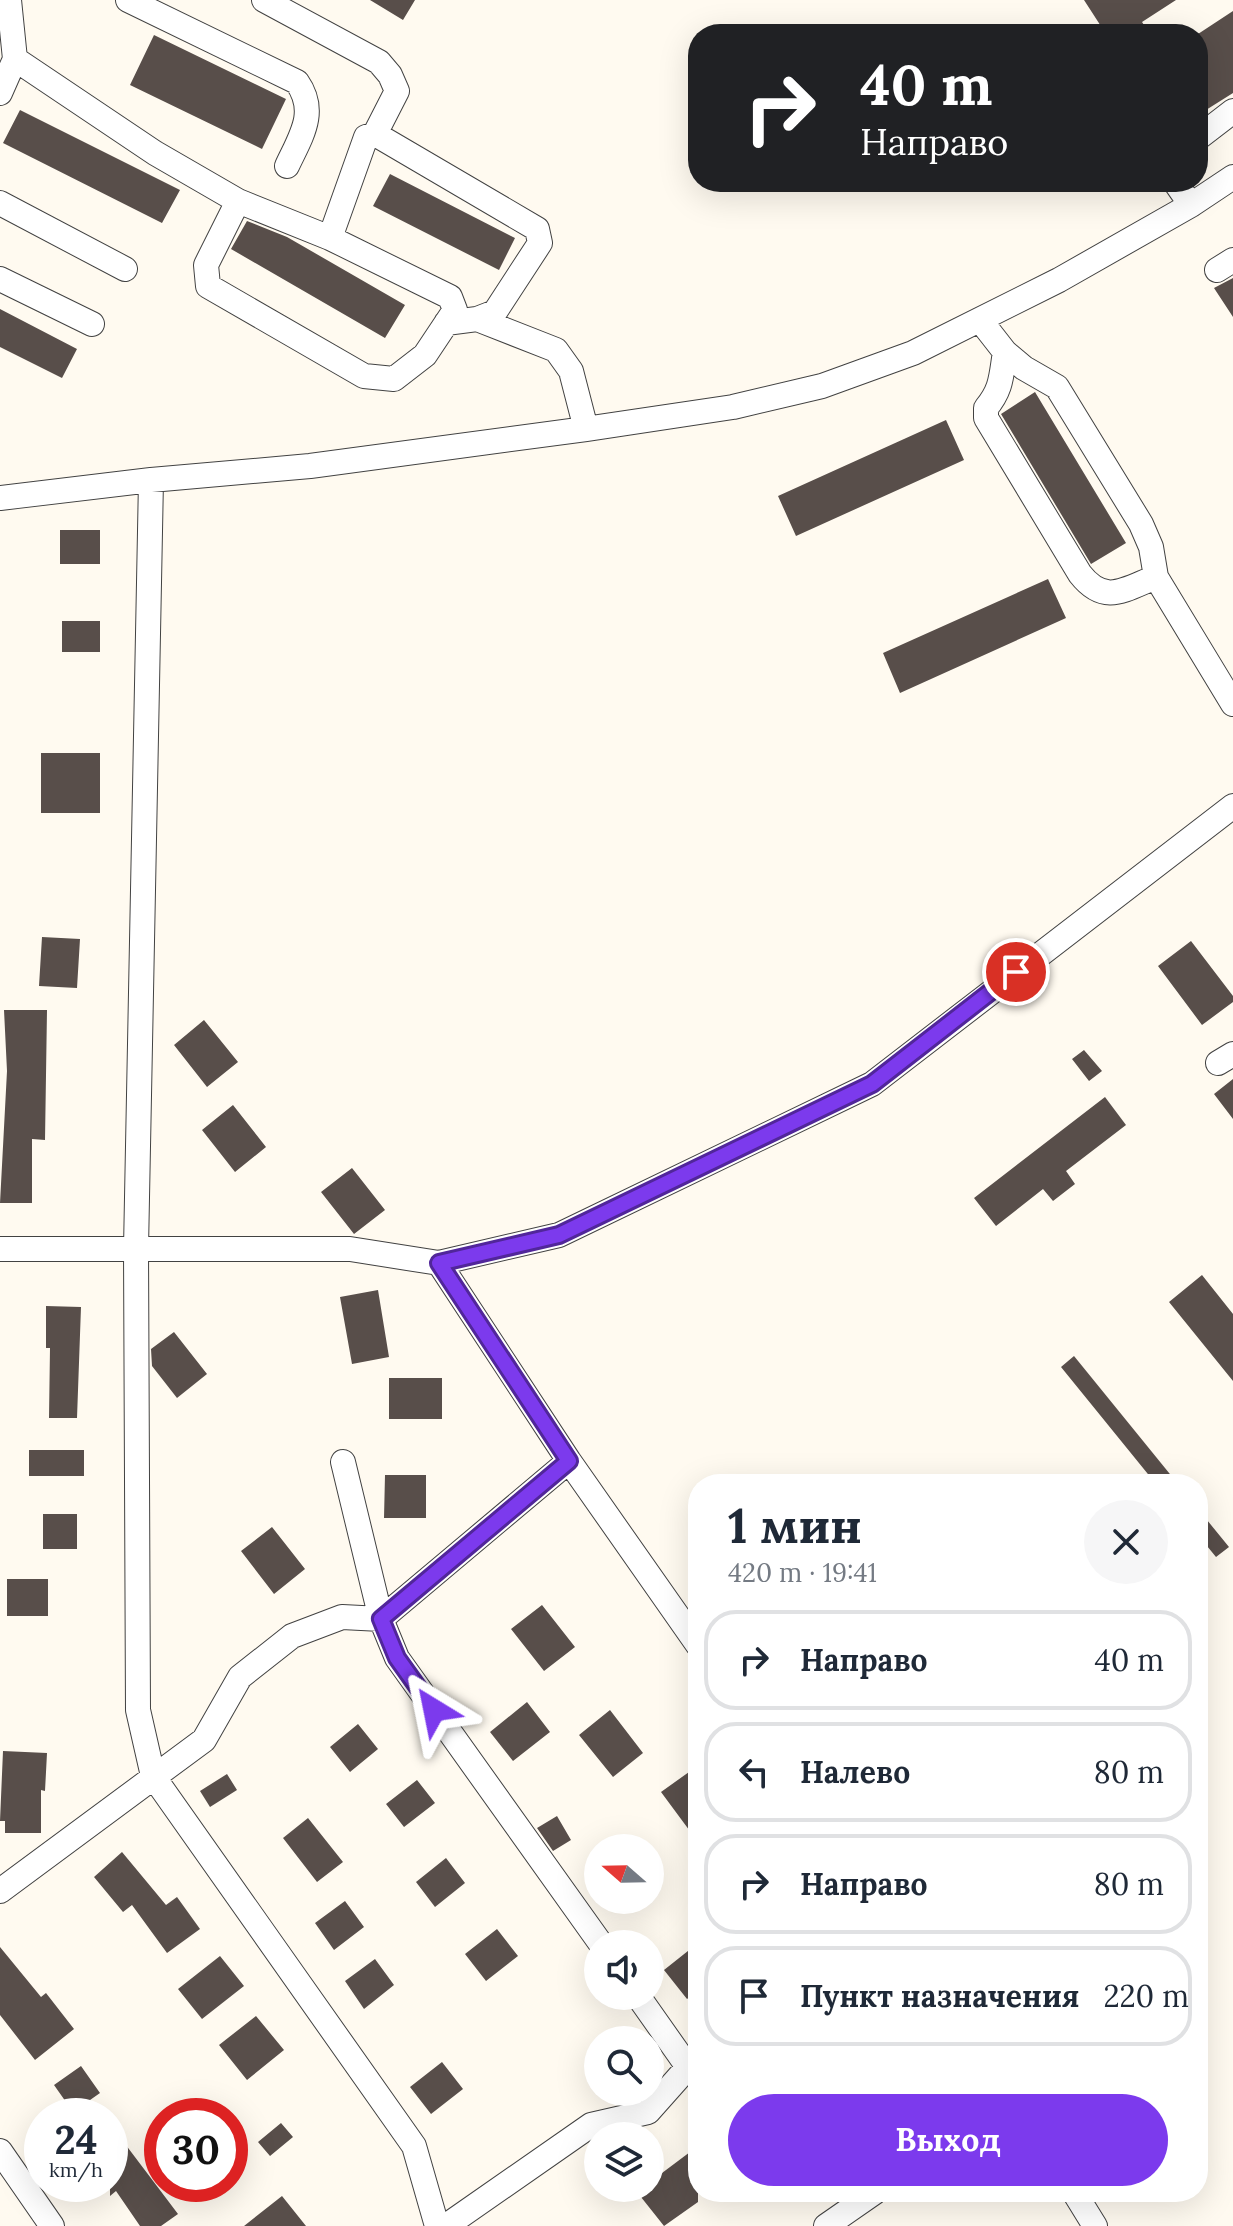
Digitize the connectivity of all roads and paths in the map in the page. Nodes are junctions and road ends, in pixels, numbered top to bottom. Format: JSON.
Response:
{"nodes":[{"id":1,"x":10,"y":0,"type":"edge"},
{"id":2,"x":128,"y":0,"type":"edge"},
{"id":3,"x":264,"y":0,"type":"edge"},
{"id":4,"x":0,"y":1,"type":"edge"},
{"id":5,"x":15,"y":59,"type":"junction"},
{"id":6,"x":0,"y":93,"type":"edge"},
{"id":7,"x":1233,"y":111,"type":"edge"},
{"id":8,"x":1208,"y":130,"type":"edge"},
{"id":9,"x":375,"y":134,"type":"junction"},
{"id":10,"x":287,"y":166,"type":"dead end"},
{"id":11,"x":1233,"y":177,"type":"edge"},
{"id":12,"x":1182,"y":192,"type":"edge"},
{"id":13,"x":238,"y":201,"type":"junction"},
{"id":14,"x":0,"y":203,"type":"edge"},
{"id":15,"x":1191,"y":205,"type":"junction"},
{"id":16,"x":330,"y":238,"type":"junction"},
{"id":17,"x":125,"y":269,"type":"dead end"},
{"id":18,"x":0,"y":279,"type":"edge"},
{"id":19,"x":477,"y":319,"type":"junction"},
{"id":20,"x":980,"y":320,"type":"junction"},
{"id":21,"x":446,"y":323,"type":"junction"},
{"id":22,"x":92,"y":324,"type":"dead end"},
{"id":23,"x":1005,"y":352,"type":"junction"},
{"id":24,"x":586,"y":429,"type":"junction"},
{"id":25,"x":151,"y":480,"type":"junction"},
{"id":26,"x":0,"y":498,"type":"edge"},
{"id":27,"x":1156,"y":577,"type":"junction"},
{"id":28,"x":1233,"y":704,"type":"edge"},
{"id":29,"x":1233,"y":806,"type":"edge"},
{"id":30,"x":0,"y":1249,"type":"edge"},
{"id":31,"x":136,"y":1249,"type":"junction"},
{"id":32,"x":439,"y":1263,"type":"junction"},
{"id":33,"x":569,"y":1461,"type":"junction"},
{"id":34,"x":343,"y":1462,"type":"dead end"},
{"id":35,"x":381,"y":1619,"type":"junction"},
{"id":36,"x":688,"y":1631,"type":"edge"},
{"id":37,"x":153,"y":1776,"type":"junction"},
{"id":38,"x":0,"y":1891,"type":"edge"},
{"id":39,"x":591,"y":1930,"type":"edge"},
{"id":40,"x":648,"y":2010,"type":"edge"},
{"id":41,"x":0,"y":2151,"type":"edge"},
{"id":42,"x":861,"y":2202,"type":"edge"},
{"id":43,"x":1080,"y":2202,"type":"edge"},
{"id":44,"x":52,"y":2226,"type":"edge"},
{"id":45,"x":437,"y":2226,"type":"edge"},
{"id":46,"x":446,"y":2226,"type":"edge"},
{"id":47,"x":826,"y":2226,"type":"edge"},
{"id":48,"x":1095,"y":2226,"type":"edge"}],
"edges":[{"from":1,"to":4,"type":"street"},
{"from":1,"to":5,"type":"street"},
{"from":2,"to":10,"type":"street"},
{"from":3,"to":9,"type":"street"},
{"from":5,"to":6,"type":"street"},
{"from":5,"to":13,"type":"street"},
{"from":7,"to":8,"type":"street"},
{"from":9,"to":16,"type":"street"},
{"from":9,"to":19,"type":"street"},
{"from":11,"to":15,"type":"street"},
{"from":12,"to":15,"type":"street"},
{"from":13,"to":16,"type":"street"},
{"from":13,"to":21,"type":"street"},
{"from":14,"to":17,"type":"street"},
{"from":15,"to":20,"type":"street"},
{"from":16,"to":21,"type":"street"},
{"from":18,"to":22,"type":"street"},
{"from":19,"to":21,"type":"street"},
{"from":19,"to":24,"type":"street"},
{"from":20,"to":23,"type":"street"},
{"from":20,"to":24,"type":"street"},
{"from":23,"to":27,"type":"street"},
{"from":23,"to":27,"type":"street"},
{"from":24,"to":25,"type":"street"},
{"from":25,"to":26,"type":"street"},
{"from":25,"to":31,"type":"street"},
{"from":27,"to":28,"type":"street"},
{"from":29,"to":32,"type":"street"},
{"from":30,"to":31,"type":"street"},
{"from":31,"to":32,"type":"street"},
{"from":31,"to":37,"type":"street"},
{"from":32,"to":33,"type":"street"},
{"from":33,"to":35,"type":"street"},
{"from":33,"to":36,"type":"street"},
{"from":34,"to":35,"type":"street"},
{"from":35,"to":37,"type":"street"},
{"from":35,"to":39,"type":"street"},
{"from":37,"to":38,"type":"street"},
{"from":37,"to":45,"type":"street"},
{"from":40,"to":46,"type":"street"},
{"from":41,"to":44,"type":"street"},
{"from":42,"to":47,"type":"street"},
{"from":43,"to":48,"type":"street"}]}
